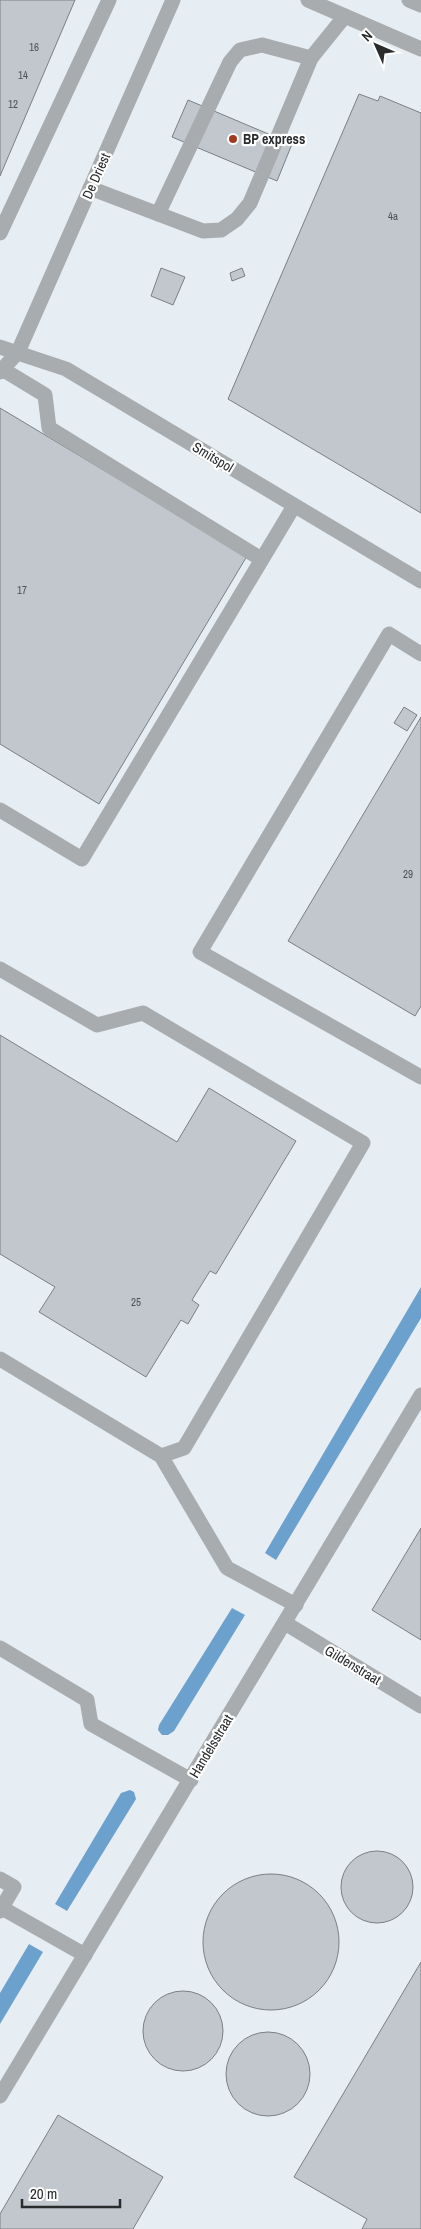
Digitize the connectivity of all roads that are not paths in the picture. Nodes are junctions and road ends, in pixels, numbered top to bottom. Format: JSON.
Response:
{"nodes":[{"id":1,"x":109,"y":0,"type":"edge"},
{"id":2,"x":173,"y":0,"type":"edge"},
{"id":3,"x":308,"y":0,"type":"edge"},
{"id":4,"x":409,"y":0,"type":"edge"},
{"id":5,"x":421,"y":5,"type":"edge"},
{"id":6,"x":345,"y":16,"type":"junction"},
{"id":7,"x":421,"y":49,"type":"edge"},
{"id":8,"x":311,"y":58,"type":"junction"},
{"id":9,"x":90,"y":188,"type":"junction"},
{"id":10,"x":158,"y":214,"type":"junction"},
{"id":11,"x":0,"y":232,"type":"edge"},
{"id":12,"x":0,"y":346,"type":"edge"},
{"id":13,"x":18,"y":352,"type":"junction"},
{"id":14,"x":1,"y":371,"type":"edge"},
{"id":15,"x":294,"y":506,"type":"junction"},
{"id":16,"x":261,"y":559,"type":"junction"},
{"id":17,"x":421,"y":581,"type":"edge"},
{"id":18,"x":421,"y":654,"type":"edge"},
{"id":19,"x":0,"y":810,"type":"edge"},
{"id":20,"x":0,"y":969,"type":"edge"},
{"id":21,"x":421,"y":1077,"type":"edge"},
{"id":22,"x":0,"y":1358,"type":"edge"},
{"id":23,"x":421,"y":1395,"type":"edge"},
{"id":24,"x":161,"y":1456,"type":"junction"},
{"id":25,"x":296,"y":1605,"type":"junction"},
{"id":26,"x":285,"y":1623,"type":"junction"},
{"id":27,"x":0,"y":1648,"type":"edge"},
{"id":28,"x":421,"y":1706,"type":"edge"},
{"id":29,"x":191,"y":1780,"type":"junction"},
{"id":30,"x":0,"y":1879,"type":"edge"},
{"id":31,"x":1,"y":1910,"type":"edge"},
{"id":32,"x":85,"y":1955,"type":"junction"},
{"id":33,"x":0,"y":2096,"type":"edge"}],
"edges":[{"from":1,"to":11,"type":"street"},
{"from":2,"to":9,"type":"street","name":"De Driest"},
{"from":3,"to":6,"type":"street"},
{"from":4,"to":5,"type":"street"},
{"from":6,"to":7,"type":"street"},
{"from":6,"to":8,"type":"street"},
{"from":8,"to":10,"type":"street"},
{"from":8,"to":10,"type":"street"},
{"from":9,"to":10,"type":"street"},
{"from":9,"to":13,"type":"street","name":"De Driest"},
{"from":12,"to":13,"type":"street","name":"Smitspol"},
{"from":13,"to":14,"type":"street","name":"De Driest"},
{"from":13,"to":15,"type":"street","name":"Smitspol"},
{"from":14,"to":16,"type":"street"},
{"from":15,"to":16,"type":"street"},
{"from":15,"to":17,"type":"street","name":"Smitspol"},
{"from":16,"to":19,"type":"street"},
{"from":18,"to":21,"type":"street"},
{"from":20,"to":24,"type":"street"},
{"from":22,"to":24,"type":"street"},
{"from":23,"to":25,"type":"street","name":"Handelsstraat"},
{"from":24,"to":25,"type":"street"},
{"from":25,"to":26,"type":"street","name":"Handelsstraat"},
{"from":26,"to":28,"type":"street","name":"Gildenstraat"},
{"from":26,"to":29,"type":"street","name":"Handelsstraat"},
{"from":27,"to":29,"type":"street"},
{"from":29,"to":32,"type":"street","name":"Handelsstraat"},
{"from":30,"to":31,"type":"street"},
{"from":31,"to":32,"type":"street"},
{"from":32,"to":33,"type":"street","name":"Handelsstraat"}]}
